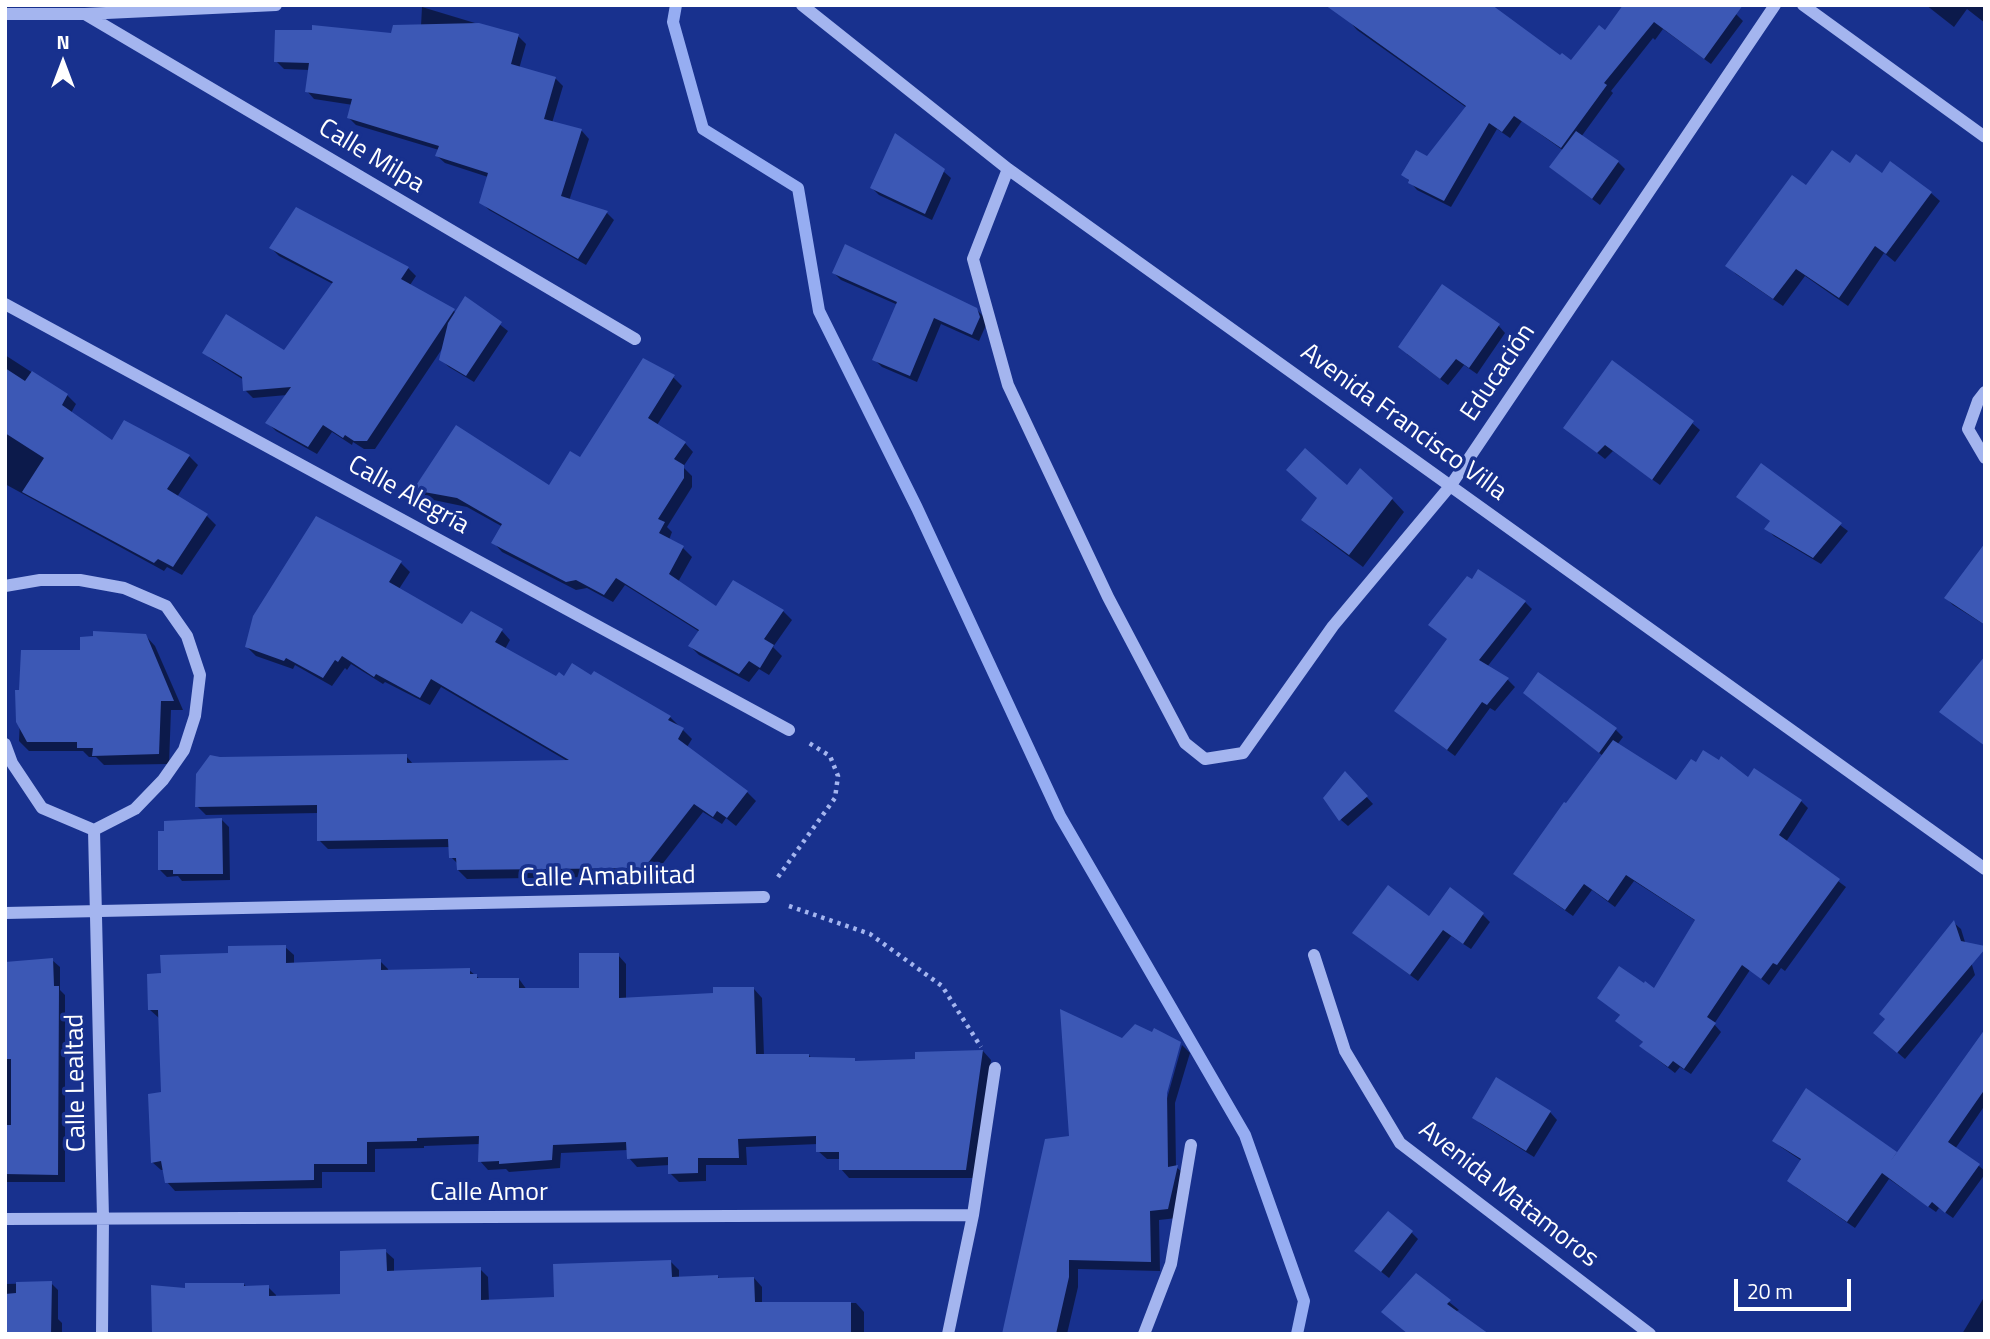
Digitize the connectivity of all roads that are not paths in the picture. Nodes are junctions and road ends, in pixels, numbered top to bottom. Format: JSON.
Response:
{"nodes":[{"id":1,"x":276,"y":5,"type":"edge"},
{"id":2,"x":802,"y":5,"type":"edge"},
{"id":3,"x":1775,"y":5,"type":"edge"},
{"id":4,"x":1803,"y":5,"type":"edge"},
{"id":5,"x":85,"y":13,"type":"junction"},
{"id":6,"x":5,"y":14,"type":"edge"},
{"id":7,"x":1985,"y":137,"type":"edge"},
{"id":8,"x":1008,"y":169,"type":"junction"},
{"id":9,"x":5,"y":304,"type":"edge"},
{"id":10,"x":635,"y":340,"type":"dead end"},
{"id":11,"x":1985,"y":392,"type":"edge"},
{"id":12,"x":1985,"y":458,"type":"edge"},
{"id":13,"x":1451,"y":485,"type":"junction"},
{"id":14,"x":5,"y":586,"type":"edge"},
{"id":15,"x":789,"y":730,"type":"road end"},
{"id":16,"x":5,"y":744,"type":"edge"},
{"id":17,"x":94,"y":830,"type":"junction"},
{"id":18,"x":1985,"y":869,"type":"edge"},
{"id":19,"x":764,"y":897,"type":"road end"},
{"id":20,"x":96,"y":913,"type":"junction"},
{"id":21,"x":5,"y":914,"type":"edge"},
{"id":22,"x":1314,"y":955,"type":"dead end"},
{"id":23,"x":995,"y":1068,"type":"road end"},
{"id":24,"x":1191,"y":1145,"type":"dead end"},
{"id":25,"x":973,"y":1215,"type":"junction"},
{"id":26,"x":103,"y":1218,"type":"junction"},
{"id":27,"x":5,"y":1219,"type":"edge"},
{"id":28,"x":102,"y":1334,"type":"edge"},
{"id":29,"x":948,"y":1334,"type":"edge"},
{"id":30,"x":1144,"y":1334,"type":"edge"},
{"id":31,"x":1650,"y":1334,"type":"edge"}],
"edges":[{"from":1,"to":5,"type":"street"},
{"from":2,"to":8,"type":"street","name":"Avenida Francisco Villa"},
{"from":3,"to":13,"type":"street","name":"Educación"},
{"from":4,"to":7,"type":"street"},
{"from":5,"to":6,"type":"street"},
{"from":5,"to":10,"type":"street","name":"Calle Milpa"},
{"from":8,"to":13,"type":"street","name":"Avenida Francisco Villa"},
{"from":8,"to":13,"type":"street","name":"Educación"},
{"from":9,"to":15,"type":"street","name":"Calle Alegría"},
{"from":11,"to":12,"type":"street"},
{"from":13,"to":18,"type":"street","name":"Avenida Francisco Villa"},
{"from":14,"to":17,"type":"street"},
{"from":16,"to":17,"type":"street"},
{"from":17,"to":20,"type":"street","name":"Calle Lealtad"},
{"from":19,"to":20,"type":"street","name":"Calle Amabilitad"},
{"from":20,"to":21,"type":"street","name":"Calle Amabilitad"},
{"from":20,"to":26,"type":"street","name":"Calle Lealtad"},
{"from":22,"to":31,"type":"street","name":"Avenida Matamoros"},
{"from":23,"to":25,"type":"street"},
{"from":24,"to":30,"type":"street"},
{"from":25,"to":26,"type":"street","name":"Calle Amor"},
{"from":25,"to":29,"type":"street"},
{"from":26,"to":27,"type":"street","name":"Calle Amor"},
{"from":26,"to":28,"type":"street","name":"Calle Lealtad"}]}
